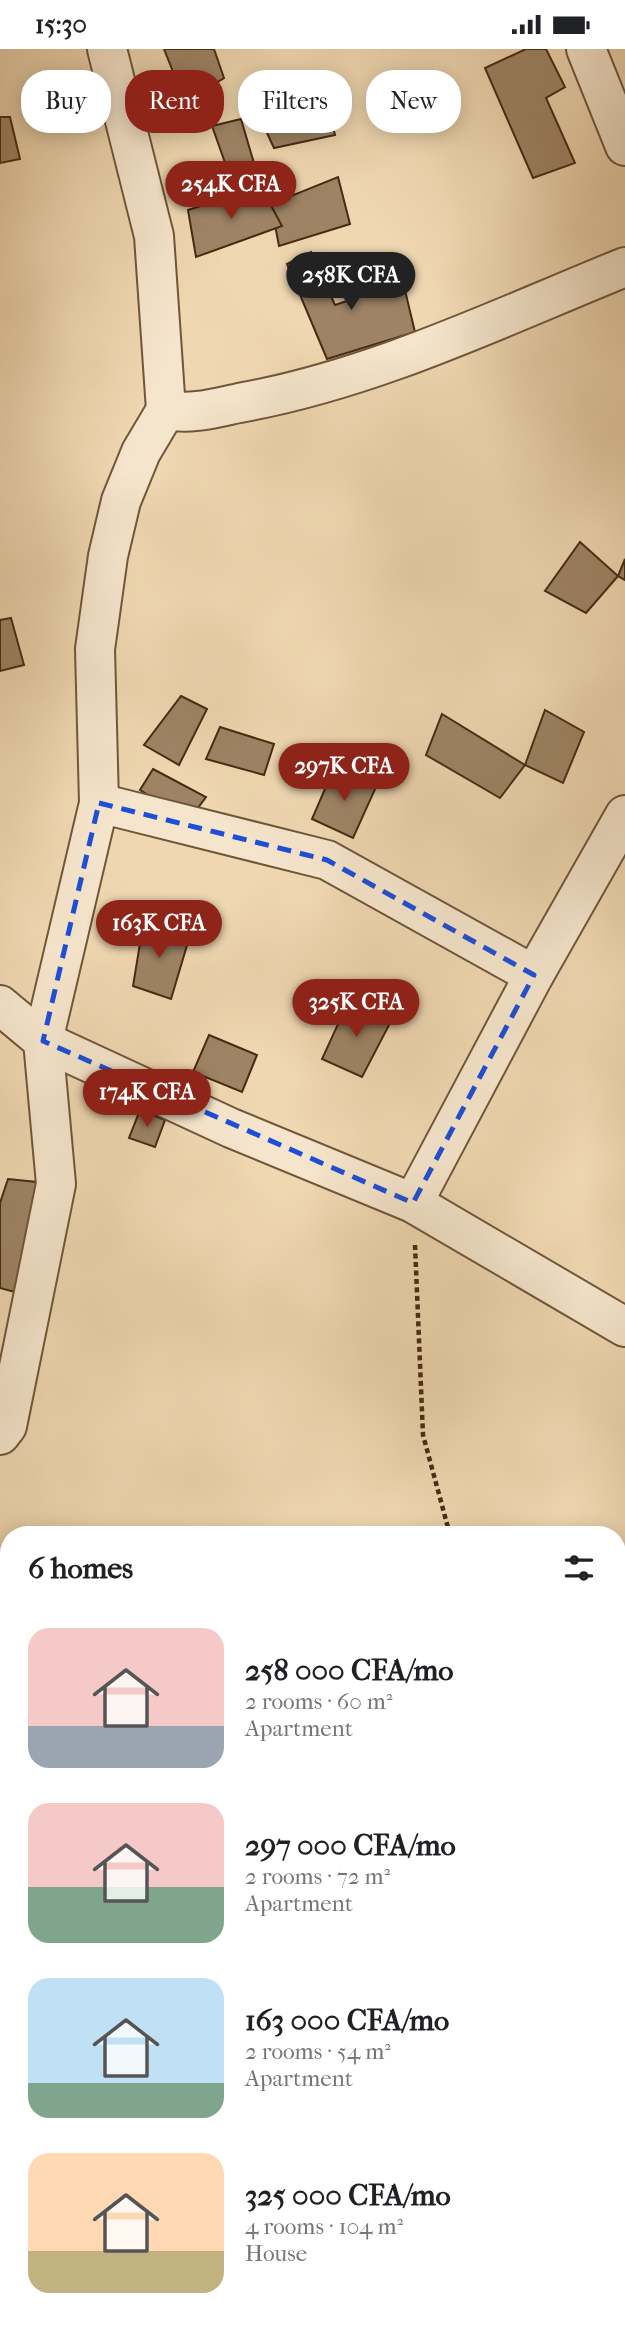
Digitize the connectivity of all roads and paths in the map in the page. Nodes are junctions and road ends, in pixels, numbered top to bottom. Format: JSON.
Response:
{"nodes":[{"id":1,"x":107,"y":49,"type":"edge"},
{"id":2,"x":586,"y":49,"type":"edge"},
{"id":3,"x":625,"y":146,"type":"edge"},
{"id":4,"x":625,"y":267,"type":"edge"},
{"id":5,"x":166,"y":410,"type":"junction"},
{"id":6,"x":99,"y":803,"type":"junction"},
{"id":7,"x":625,"y":815,"type":"edge"},
{"id":8,"x":534,"y":975,"type":"junction"},
{"id":9,"x":0,"y":1005,"type":"edge"},
{"id":10,"x":43,"y":1041,"type":"junction"},
{"id":11,"x":413,"y":1203,"type":"junction"},
{"id":12,"x":625,"y":1327,"type":"edge"},
{"id":13,"x":0,"y":1435,"type":"edge"},
{"id":14,"x":448,"y":1526,"type":"edge"}],
"edges":[{"from":1,"to":5,"type":"street"},
{"from":2,"to":3,"type":"street"},
{"from":4,"to":5,"type":"street"},
{"from":5,"to":6,"type":"street"},
{"from":6,"to":8,"type":"street"},
{"from":6,"to":10,"type":"street"},
{"from":7,"to":8,"type":"street"},
{"from":8,"to":11,"type":"street"},
{"from":9,"to":10,"type":"street"},
{"from":10,"to":11,"type":"street"},
{"from":10,"to":13,"type":"street"},
{"from":11,"to":12,"type":"street"},
{"from":11,"to":14,"type":"path"}]}
